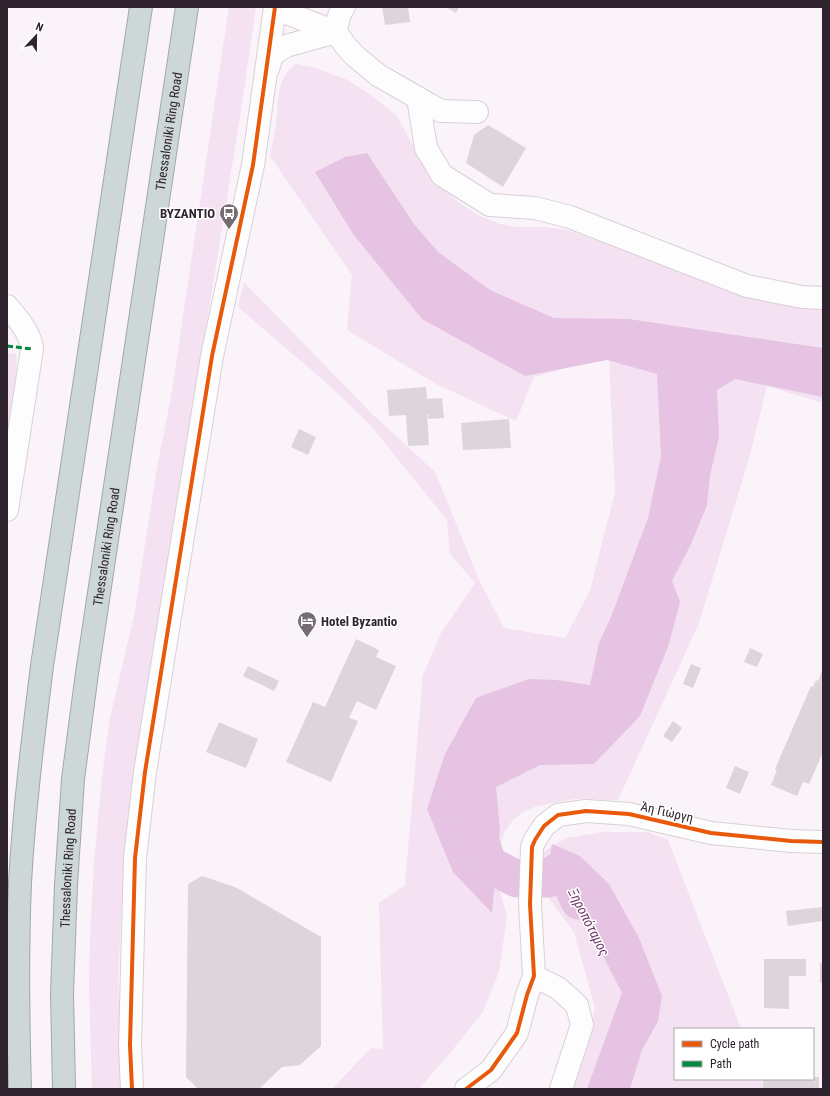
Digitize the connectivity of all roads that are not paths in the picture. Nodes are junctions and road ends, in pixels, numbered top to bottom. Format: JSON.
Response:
{"nodes":[{"id":1,"x":141,"y":7,"type":"edge"},
{"id":2,"x":187,"y":7,"type":"edge"},
{"id":3,"x":275,"y":7,"type":"edge"},
{"id":4,"x":279,"y":7,"type":"edge"},
{"id":5,"x":344,"y":7,"type":"edge"},
{"id":6,"x":336,"y":32,"type":"junction"},
{"id":7,"x":266,"y":74,"type":"junction"},
{"id":8,"x":418,"y":98,"type":"junction"},
{"id":9,"x":477,"y":112,"type":"dead end"},
{"id":10,"x":823,"y":298,"type":"edge"},
{"id":11,"x":7,"y":306,"type":"edge"},
{"id":12,"x":7,"y":510,"type":"edge"},
{"id":13,"x":823,"y":842,"type":"edge"},
{"id":14,"x":534,"y":976,"type":"junction"},
{"id":15,"x":20,"y":1089,"type":"edge"},
{"id":16,"x":64,"y":1089,"type":"edge"},
{"id":17,"x":132,"y":1089,"type":"edge"},
{"id":18,"x":466,"y":1089,"type":"edge"},
{"id":19,"x":562,"y":1089,"type":"edge"}],
"edges":[{"from":1,"to":15,"type":"highway"},
{"from":2,"to":16,"type":"highway","name":"Thessaloniki Ring Road"},
{"from":3,"to":7,"type":"street"},
{"from":4,"to":6,"type":"street"},
{"from":5,"to":6,"type":"street"},
{"from":6,"to":7,"type":"street"},
{"from":6,"to":8,"type":"street"},
{"from":7,"to":17,"type":"street"},
{"from":8,"to":9,"type":"street"},
{"from":8,"to":10,"type":"street"},
{"from":11,"to":12,"type":"street"},
{"from":13,"to":14,"type":"street","name":"Άη Γιώργη"},
{"from":14,"to":18,"type":"street"},
{"from":14,"to":19,"type":"street"}]}
